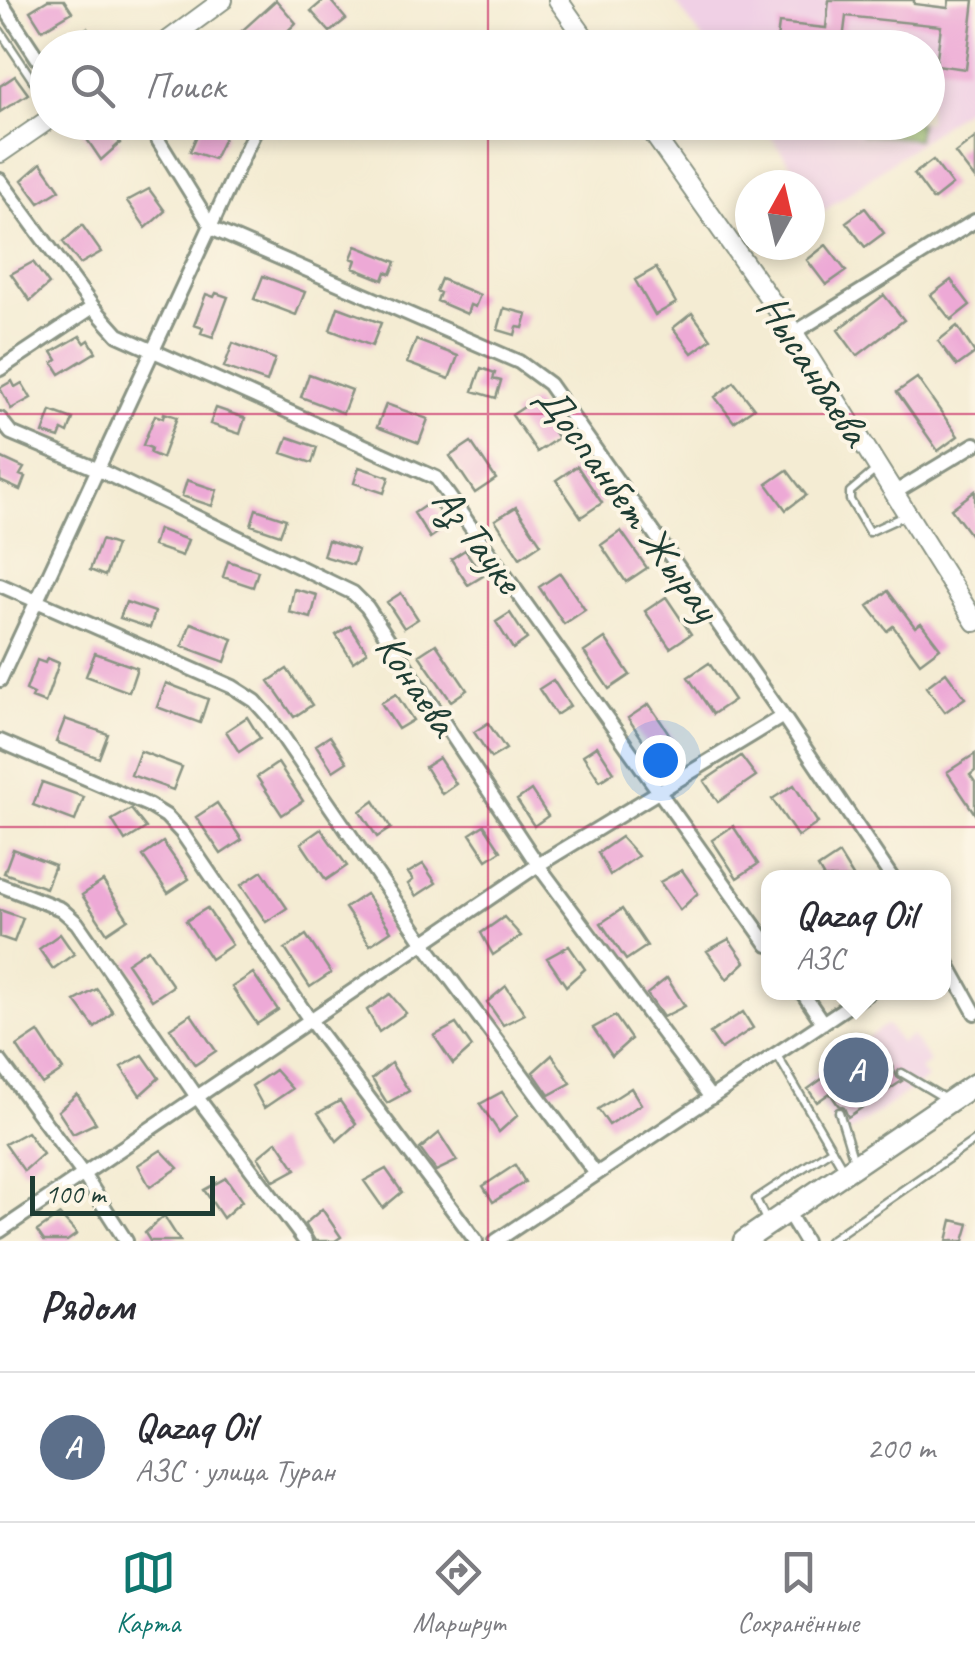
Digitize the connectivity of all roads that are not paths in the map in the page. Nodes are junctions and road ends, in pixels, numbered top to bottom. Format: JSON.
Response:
{"nodes":[{"id":1,"x":223,"y":0,"type":"edge"},
{"id":2,"x":558,"y":0,"type":"edge"},
{"id":3,"x":0,"y":2,"type":"edge"},
{"id":4,"x":182,"y":30,"type":"edge"},
{"id":5,"x":579,"y":30,"type":"edge"},
{"id":6,"x":0,"y":31,"type":"edge"},
{"id":7,"x":30,"y":47,"type":"edge"},
{"id":8,"x":30,"y":76,"type":"edge"},
{"id":9,"x":30,"y":132,"type":"edge"},
{"id":10,"x":158,"y":140,"type":"edge"},
{"id":11,"x":252,"y":140,"type":"edge"},
{"id":12,"x":658,"y":140,"type":"edge"},
{"id":13,"x":0,"y":153,"type":"edge"},
{"id":14,"x":0,"y":180,"type":"edge"},
{"id":15,"x":975,"y":222,"type":"edge"},
{"id":16,"x":213,"y":228,"type":"junction"},
{"id":17,"x":93,"y":307,"type":"junction"},
{"id":18,"x":794,"y":333,"type":"junction"},
{"id":19,"x":154,"y":352,"type":"junction"},
{"id":20,"x":0,"y":368,"type":"edge"},
{"id":21,"x":0,"y":419,"type":"edge"},
{"id":22,"x":975,"y":444,"type":"edge"},
{"id":23,"x":878,"y":468,"type":"junction"},
{"id":24,"x":99,"y":470,"type":"junction"},
{"id":25,"x":894,"y":494,"type":"junction"},
{"id":26,"x":907,"y":514,"type":"junction"},
{"id":27,"x":0,"y":585,"type":"edge"},
{"id":28,"x":36,"y":602,"type":"junction"},
{"id":29,"x":975,"y":622,"type":"edge"},
{"id":30,"x":0,"y":680,"type":"edge"},
{"id":31,"x":783,"y":716,"type":"junction"},
{"id":32,"x":0,"y":741,"type":"edge"},
{"id":33,"x":660,"y":792,"type":"junction"},
{"id":34,"x":538,"y":865,"type":"junction"},
{"id":35,"x":887,"y":870,"type":"edge"},
{"id":36,"x":0,"y":885,"type":"edge"},
{"id":37,"x":761,"y":935,"type":"edge"},
{"id":38,"x":424,"y":942,"type":"junction"},
{"id":39,"x":951,"y":969,"type":"edge"},
{"id":40,"x":808,"y":1000,"type":"edge"},
{"id":41,"x":857,"y":1000,"type":"edge"},
{"id":42,"x":975,"y":1014,"type":"edge"},
{"id":43,"x":310,"y":1020,"type":"junction"},
{"id":44,"x":824,"y":1023,"type":"junction"},
{"id":45,"x":776,"y":1054,"type":"junction"},
{"id":46,"x":0,"y":1062,"type":"edge"},
{"id":47,"x":902,"y":1073,"type":"dead end"},
{"id":48,"x":975,"y":1084,"type":"edge"},
{"id":49,"x":197,"y":1097,"type":"junction"},
{"id":50,"x":711,"y":1098,"type":"junction"},
{"id":51,"x":949,"y":1102,"type":"junction"},
{"id":52,"x":839,"y":1112,"type":"dead end"},
{"id":53,"x":975,"y":1140,"type":"edge"},
{"id":54,"x":832,"y":1149,"type":"junction"},
{"id":55,"x":850,"y":1168,"type":"junction"},
{"id":56,"x":83,"y":1174,"type":"junction"},
{"id":57,"x":596,"y":1174,"type":"junction"},
{"id":58,"x":787,"y":1211,"type":"junction"},
{"id":59,"x":768,"y":1224,"type":"junction"},
{"id":60,"x":0,"y":1231,"type":"edge"},
{"id":61,"x":126,"y":1241,"type":"edge"},
{"id":62,"x":305,"y":1241,"type":"edge"},
{"id":63,"x":476,"y":1241,"type":"edge"},
{"id":64,"x":496,"y":1241,"type":"edge"},
{"id":65,"x":744,"y":1241,"type":"edge"},
{"id":66,"x":805,"y":1241,"type":"edge"},
{"id":67,"x":829,"y":1241,"type":"edge"}],
"edges":[{"from":1,"to":4,"type":"street"},
{"from":2,"to":5,"type":"street"},
{"from":3,"to":7,"type":"street"},
{"from":6,"to":8,"type":"lane"},
{"from":9,"to":13,"type":"street"},
{"from":10,"to":16,"type":"street"},
{"from":11,"to":16,"type":"street"},
{"from":12,"to":18,"type":"street","name":"Нысанбаева"},
{"from":14,"to":17,"type":"street","name":"Аз Тауке"},
{"from":15,"to":18,"type":"street"},
{"from":16,"to":19,"type":"street"},
{"from":16,"to":31,"type":"street","name":"Доспанбет Жырау"},
{"from":17,"to":19,"type":"street","name":"Аз Тауке"},
{"from":17,"to":20,"type":"street"},
{"from":18,"to":23,"type":"street","name":"Нысанбаева"},
{"from":19,"to":24,"type":"street"},
{"from":19,"to":33,"type":"street","name":"Аз Тауке"},
{"from":21,"to":24,"type":"street","name":"Конаева"},
{"from":22,"to":25,"type":"street"},
{"from":23,"to":25,"type":"street","name":"Нысанбаева"},
{"from":23,"to":26,"type":"lane"},
{"from":24,"to":28,"type":"street"},
{"from":24,"to":34,"type":"street","name":"Конаева"},
{"from":25,"to":26,"type":"street","name":"Нысанбаева"},
{"from":26,"to":29,"type":"street","name":"Нысанбаева"},
{"from":27,"to":28,"type":"street"},
{"from":28,"to":30,"type":"street"},
{"from":28,"to":38,"type":"street"},
{"from":31,"to":33,"type":"street"},
{"from":31,"to":35,"type":"street","name":"Доспанбет Жырау"},
{"from":32,"to":43,"type":"street"},
{"from":33,"to":34,"type":"street"},
{"from":33,"to":37,"type":"street","name":"Аз Тауке"},
{"from":34,"to":38,"type":"street"},
{"from":34,"to":50,"type":"street","name":"Конаева"},
{"from":36,"to":49,"type":"street"},
{"from":38,"to":43,"type":"street"},
{"from":38,"to":57,"type":"street"},
{"from":39,"to":42,"type":"street"},
{"from":40,"to":44,"type":"street"},
{"from":41,"to":44,"type":"street"},
{"from":43,"to":49,"type":"street"},
{"from":43,"to":63,"type":"street"},
{"from":44,"to":45,"type":"street"},
{"from":45,"to":50,"type":"street"},
{"from":45,"to":54,"type":"lane"},
{"from":46,"to":56,"type":"street"},
{"from":47,"to":51,"type":"lane"},
{"from":48,"to":51,"type":"main road"},
{"from":49,"to":56,"type":"street"},
{"from":49,"to":62,"type":"street"},
{"from":50,"to":57,"type":"street"},
{"from":51,"to":55,"type":"main road"},
{"from":52,"to":55,"type":"lane"},
{"from":53,"to":67,"type":"lane"},
{"from":54,"to":55,"type":"lane"},
{"from":54,"to":59,"type":"lane"},
{"from":55,"to":58,"type":"main road"},
{"from":56,"to":60,"type":"street"},
{"from":56,"to":61,"type":"street"},
{"from":57,"to":64,"type":"street"},
{"from":58,"to":59,"type":"main road"},
{"from":58,"to":66,"type":"street"},
{"from":59,"to":65,"type":"main road"}]}
